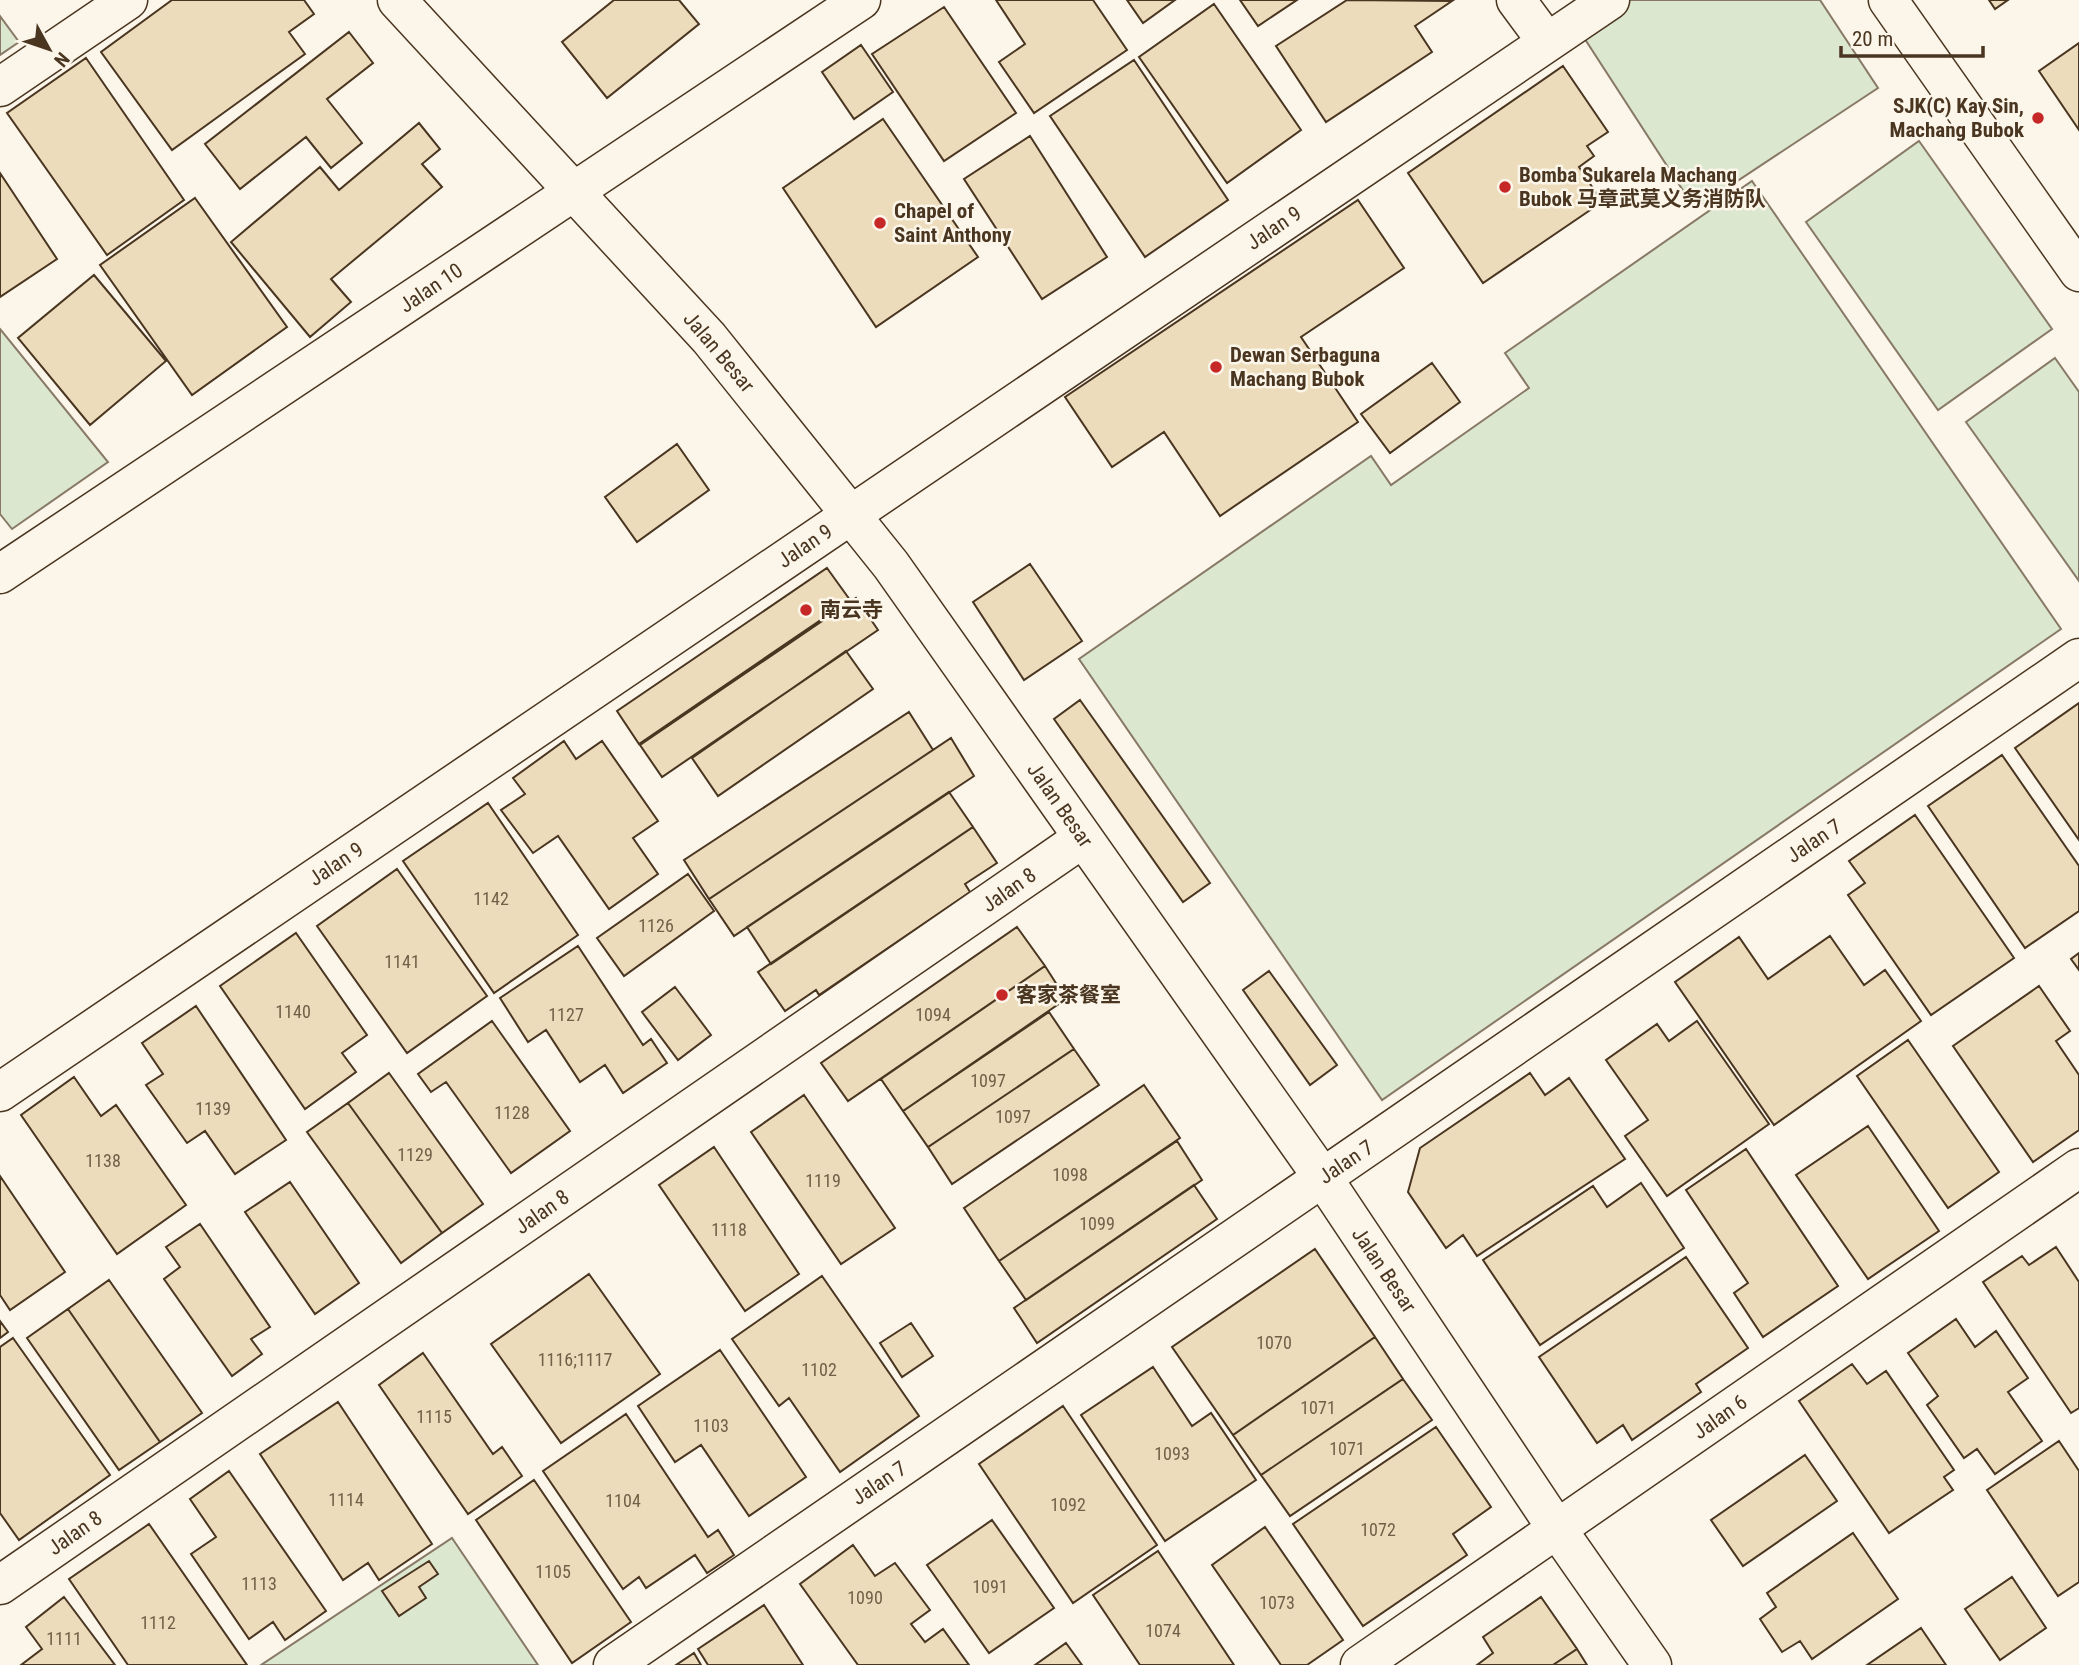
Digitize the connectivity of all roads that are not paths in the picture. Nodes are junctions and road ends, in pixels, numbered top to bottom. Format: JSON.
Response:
{"nodes":[{"id":1,"x":128,"y":0,"type":"edge"},
{"id":2,"x":397,"y":0,"type":"edge"},
{"id":3,"x":861,"y":0,"type":"edge"},
{"id":4,"x":1516,"y":0,"type":"edge"},
{"id":5,"x":1609,"y":0,"type":"edge"},
{"id":6,"x":1888,"y":0,"type":"edge"},
{"id":7,"x":1547,"y":42,"type":"junction"},
{"id":8,"x":0,"y":87,"type":"edge"},
{"id":9,"x":576,"y":191,"type":"junction"},
{"id":10,"x":2079,"y":272,"type":"edge"},
{"id":11,"x":852,"y":514,"type":"junction"},
{"id":12,"x":0,"y":574,"type":"edge"},
{"id":13,"x":2079,"y":658,"type":"edge"},
{"id":14,"x":1083,"y":838,"type":"junction"},
{"id":15,"x":0,"y":1092,"type":"edge"},
{"id":16,"x":2079,"y":1168,"type":"edge"},
{"id":17,"x":1323,"y":1178,"type":"junction"},
{"id":18,"x":1557,"y":1529,"type":"junction"},
{"id":19,"x":0,"y":1585,"type":"edge"},
{"id":20,"x":613,"y":1665,"type":"edge"},
{"id":21,"x":1360,"y":1665,"type":"edge"},
{"id":22,"x":1653,"y":1665,"type":"edge"}],
"edges":[{"from":1,"to":8,"type":"street"},
{"from":2,"to":9,"type":"street","name":"Jalan Besar"},
{"from":3,"to":9,"type":"street","name":"Jalan 10"},
{"from":4,"to":7,"type":"street"},
{"from":5,"to":7,"type":"street","name":"Jalan 9"},
{"from":6,"to":10,"type":"street"},
{"from":7,"to":11,"type":"street","name":"Jalan 9"},
{"from":9,"to":11,"type":"street","name":"Jalan Besar"},
{"from":9,"to":12,"type":"street","name":"Jalan 10"},
{"from":11,"to":14,"type":"street","name":"Jalan Besar"},
{"from":11,"to":15,"type":"street","name":"Jalan 9"},
{"from":13,"to":17,"type":"street","name":"Jalan 7"},
{"from":14,"to":17,"type":"street","name":"Jalan Besar"},
{"from":14,"to":19,"type":"street","name":"Jalan 8"},
{"from":16,"to":18,"type":"street","name":"Jalan 6"},
{"from":17,"to":18,"type":"street","name":"Jalan Besar"},
{"from":17,"to":20,"type":"street","name":"Jalan 7"},
{"from":18,"to":21,"type":"street","name":"Jalan 6"},
{"from":18,"to":22,"type":"street","name":"Jalan Besar"}]}
